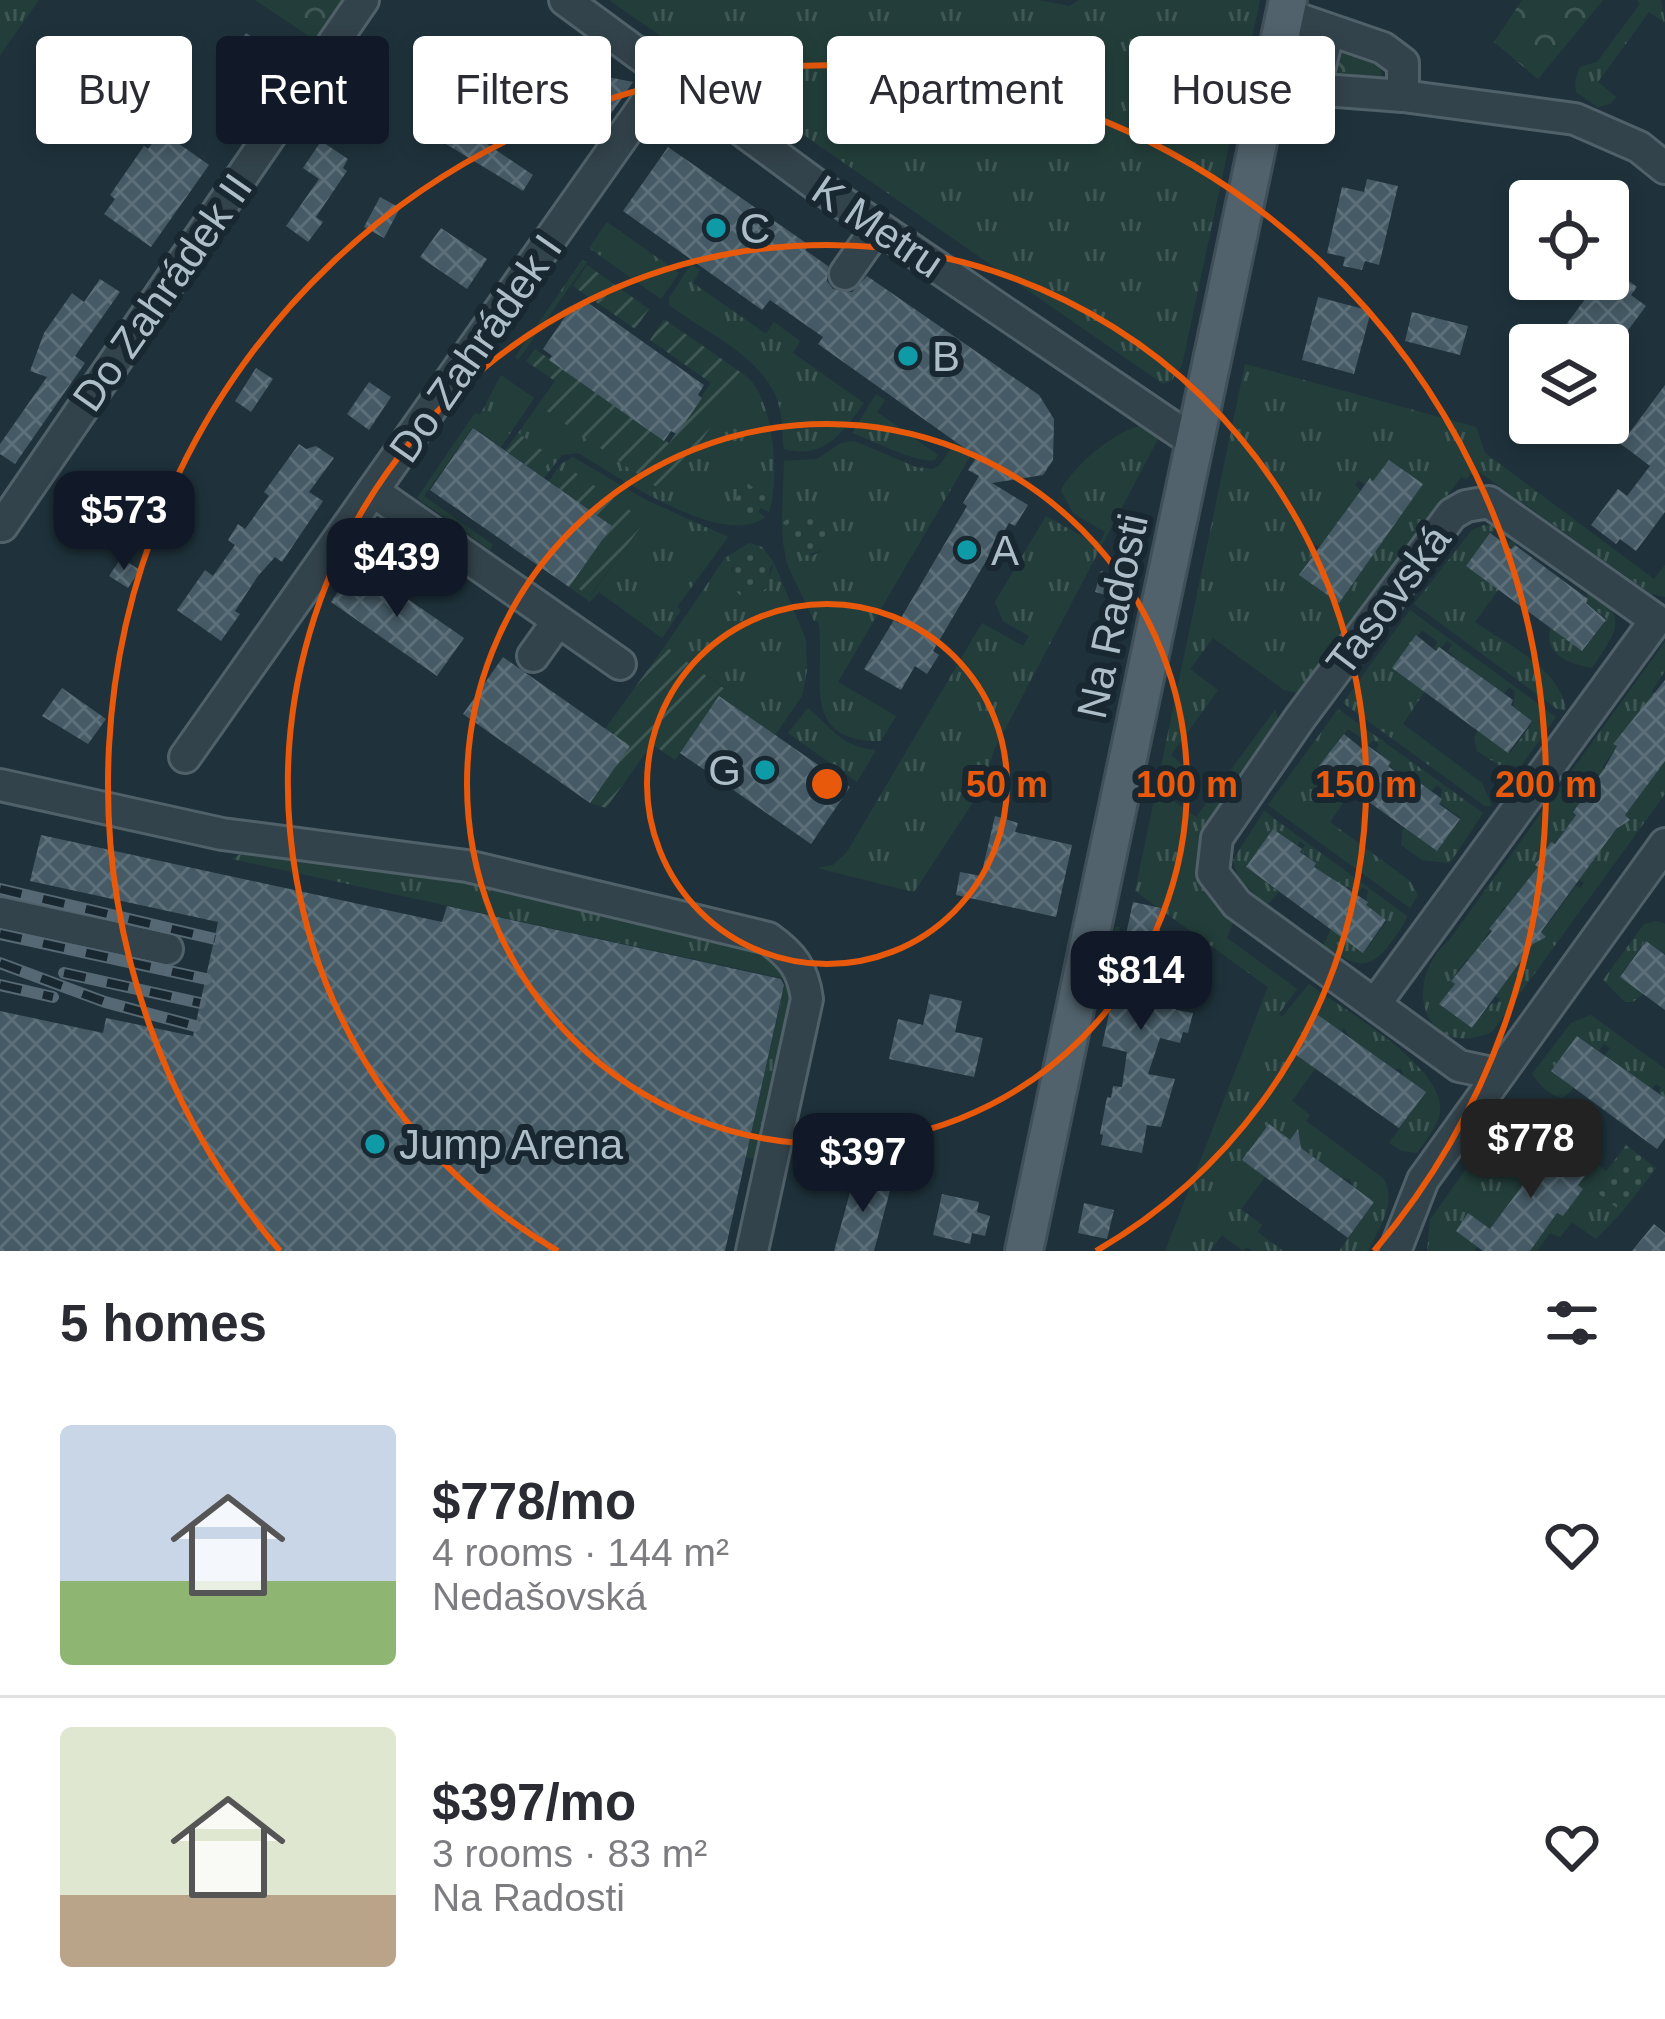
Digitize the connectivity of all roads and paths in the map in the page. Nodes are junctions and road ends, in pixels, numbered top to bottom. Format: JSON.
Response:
{"nodes":[{"id":1,"x":364,"y":0,"type":"edge"},
{"id":2,"x":565,"y":0,"type":"edge"},
{"id":3,"x":1286,"y":7,"type":"edge"},
{"id":4,"x":1329,"y":30,"type":"junction"},
{"id":5,"x":1327,"y":36,"type":"edge"},
{"id":6,"x":635,"y":52,"type":"edge"},
{"id":7,"x":1335,"y":91,"type":"edge"},
{"id":8,"x":1403,"y":96,"type":"junction"},
{"id":9,"x":635,"y":119,"type":"edge"},
{"id":10,"x":763,"y":144,"type":"edge"},
{"id":11,"x":1257,"y":144,"type":"edge"},
{"id":12,"x":1665,"y":168,"type":"edge"},
{"id":13,"x":878,"y":226,"type":"junction"},
{"id":14,"x":845,"y":274,"type":"dead end"},
{"id":15,"x":1196,"y":443,"type":"junction"},
{"id":16,"x":374,"y":491,"type":"junction"},
{"id":17,"x":2,"y":526,"type":"edge"},
{"id":18,"x":558,"y":620,"type":"junction"},
{"id":19,"x":533,"y":656,"type":"dead end"},
{"id":20,"x":620,"y":664,"type":"dead end"},
{"id":21,"x":185,"y":757,"type":"dead end"},
{"id":22,"x":0,"y":785,"type":"edge"},
{"id":23,"x":1665,"y":844,"type":"edge"},
{"id":24,"x":0,"y":913,"type":"edge"},
{"id":25,"x":167,"y":949,"type":"dead end"},
{"id":26,"x":1375,"y":1004,"type":"junction"},
{"id":27,"x":1497,"y":1074,"type":"junction"},
{"id":28,"x":752,"y":1251,"type":"edge"},
{"id":29,"x":1024,"y":1251,"type":"edge"},
{"id":30,"x":1395,"y":1251,"type":"edge"}],
"edges":[{"from":1,"to":17,"type":"street","name":"Do Zahrádek II"},
{"from":2,"to":6,"type":"street","name":"K Metru"},
{"from":3,"to":4,"type":"street"},
{"from":4,"to":5,"type":"street"},
{"from":4,"to":8,"type":"street"},
{"from":7,"to":8,"type":"street"},
{"from":8,"to":12,"type":"street"},
{"from":9,"to":16,"type":"street","name":"Do Zahrádek I"},
{"from":10,"to":13,"type":"street","name":"K Metru"},
{"from":11,"to":15,"type":"main road","name":"Na Radosti"},
{"from":13,"to":14,"type":"street"},
{"from":13,"to":15,"type":"street","name":"K Metru"},
{"from":15,"to":29,"type":"main road","name":"Na Radosti"},
{"from":16,"to":18,"type":"street","name":"Do Zahrádek I"},
{"from":16,"to":21,"type":"street"},
{"from":18,"to":19,"type":"street"},
{"from":18,"to":20,"type":"street","name":"Do Zahrádek I"},
{"from":22,"to":28,"type":"street"},
{"from":23,"to":27,"type":"street"},
{"from":24,"to":25,"type":"street"},
{"from":26,"to":26,"type":"street","name":"Tasovská"},
{"from":26,"to":27,"type":"street","name":"Tasovská"},
{"from":27,"to":30,"type":"street"}]}
